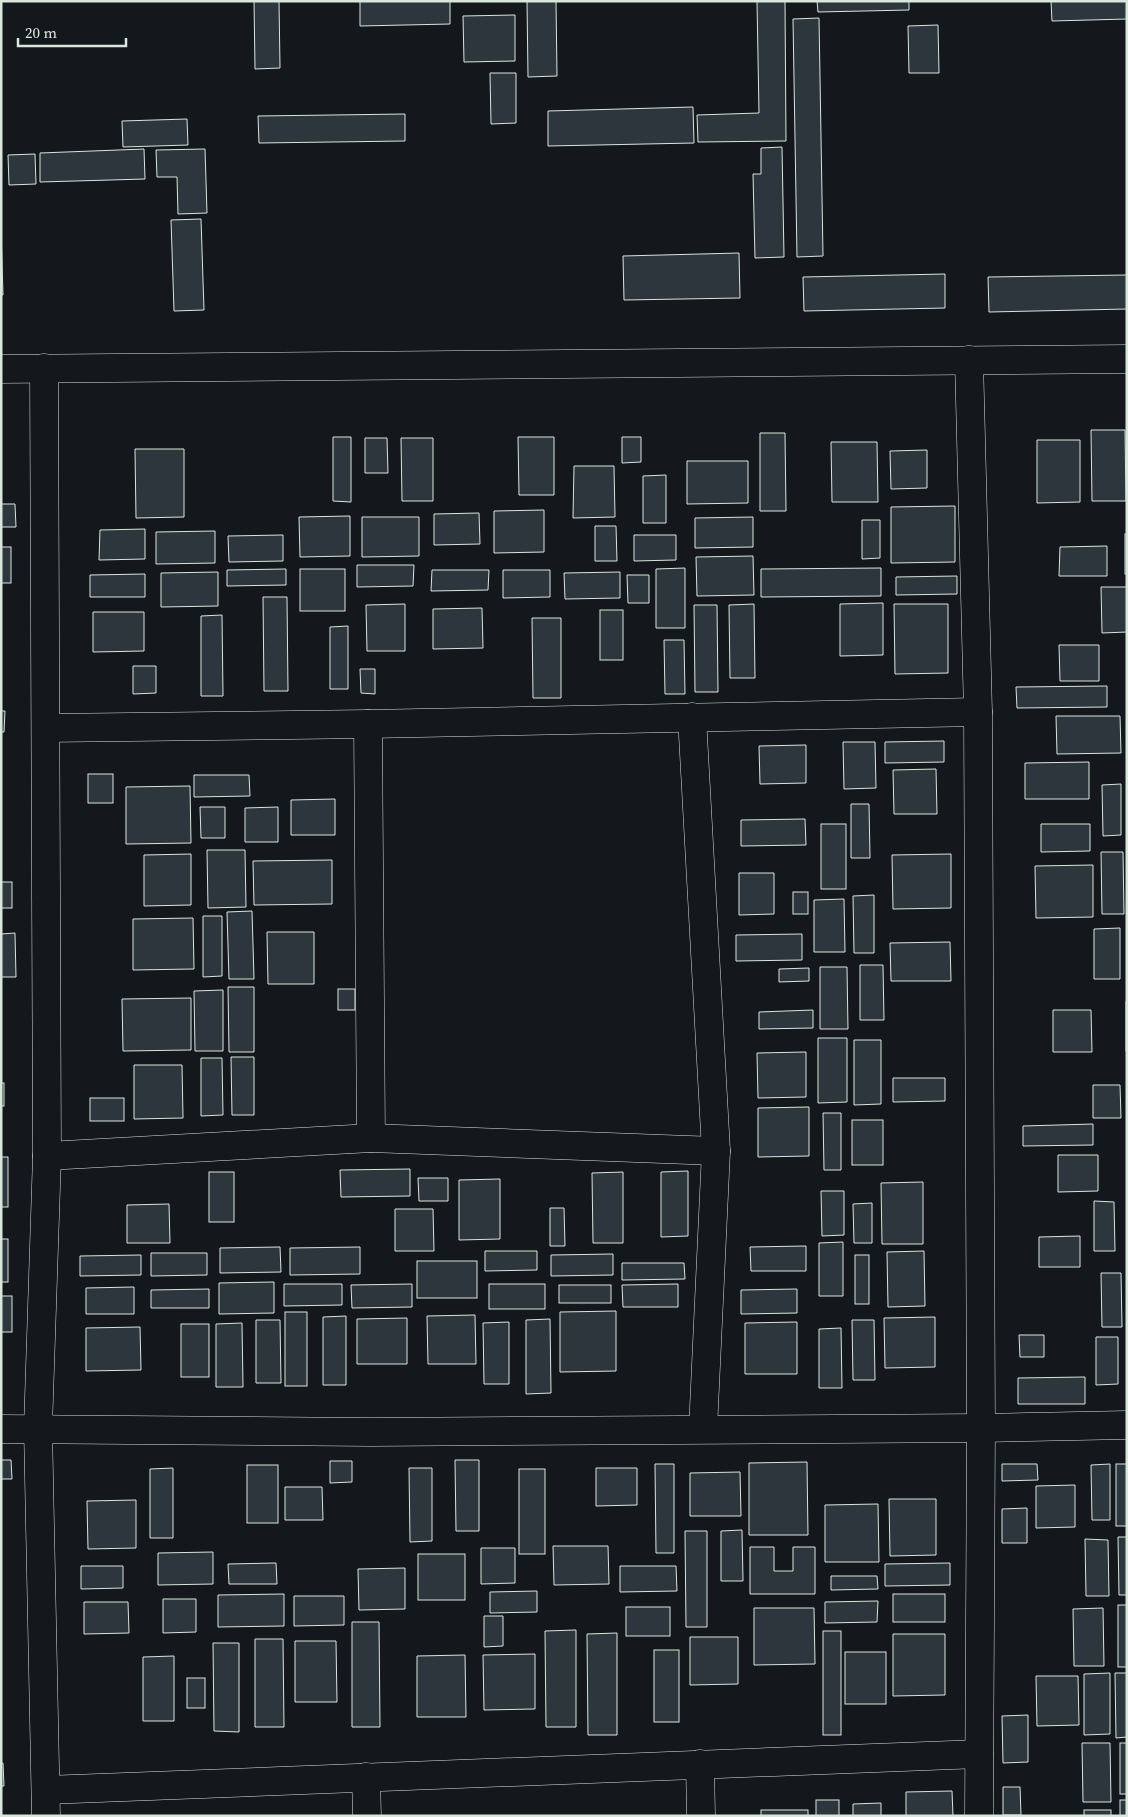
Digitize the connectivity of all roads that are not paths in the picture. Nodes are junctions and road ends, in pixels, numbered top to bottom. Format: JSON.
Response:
{"nodes":[{"id":1,"x":1127,"y":359,"type":"edge"},
{"id":2,"x":970,"y":360,"type":"junction"},
{"id":3,"x":44,"y":368,"type":"junction"},
{"id":4,"x":1,"y":369,"type":"edge"},
{"id":5,"x":978,"y":712,"type":"junction"},
{"id":6,"x":692,"y":717,"type":"junction"},
{"id":7,"x":368,"y":724,"type":"junction"},
{"id":8,"x":46,"y":728,"type":"junction"},
{"id":9,"x":371,"y":1138,"type":"junction"},
{"id":10,"x":716,"y":1151,"type":"junction"},
{"id":11,"x":47,"y":1156,"type":"junction"},
{"id":12,"x":1127,"y":1425,"type":"edge"},
{"id":13,"x":38,"y":1428,"type":"junction"},
{"id":14,"x":981,"y":1428,"type":"junction"},
{"id":15,"x":1,"y":1429,"type":"edge"},
{"id":16,"x":704,"y":1429,"type":"junction"},
{"id":17,"x":979,"y":1754,"type":"junction"},
{"id":18,"x":700,"y":1764,"type":"junction"},
{"id":19,"x":366,"y":1777,"type":"junction"},
{"id":20,"x":46,"y":1803,"type":"edge"},
{"id":21,"x":367,"y":1816,"type":"edge"},
{"id":22,"x":701,"y":1816,"type":"edge"},
{"id":23,"x":979,"y":1816,"type":"edge"}],
"edges":[{"from":1,"to":2,"type":"street"},
{"from":2,"to":3,"type":"street"},
{"from":2,"to":5,"type":"street"},
{"from":3,"to":4,"type":"street"},
{"from":3,"to":8,"type":"street"},
{"from":5,"to":6,"type":"street"},
{"from":5,"to":14,"type":"street"},
{"from":6,"to":7,"type":"street"},
{"from":6,"to":10,"type":"street"},
{"from":7,"to":8,"type":"street"},
{"from":7,"to":9,"type":"street"},
{"from":8,"to":11,"type":"street"},
{"from":9,"to":10,"type":"street"},
{"from":9,"to":11,"type":"street"},
{"from":10,"to":16,"type":"street"},
{"from":11,"to":13,"type":"street"},
{"from":12,"to":14,"type":"street"},
{"from":13,"to":15,"type":"street"},
{"from":13,"to":16,"type":"street"},
{"from":13,"to":20,"type":"street"},
{"from":14,"to":16,"type":"street"},
{"from":14,"to":17,"type":"street"},
{"from":17,"to":18,"type":"street"},
{"from":17,"to":23,"type":"street"},
{"from":18,"to":19,"type":"street"},
{"from":18,"to":22,"type":"street"},
{"from":19,"to":20,"type":"street"},
{"from":19,"to":21,"type":"street"}]}
